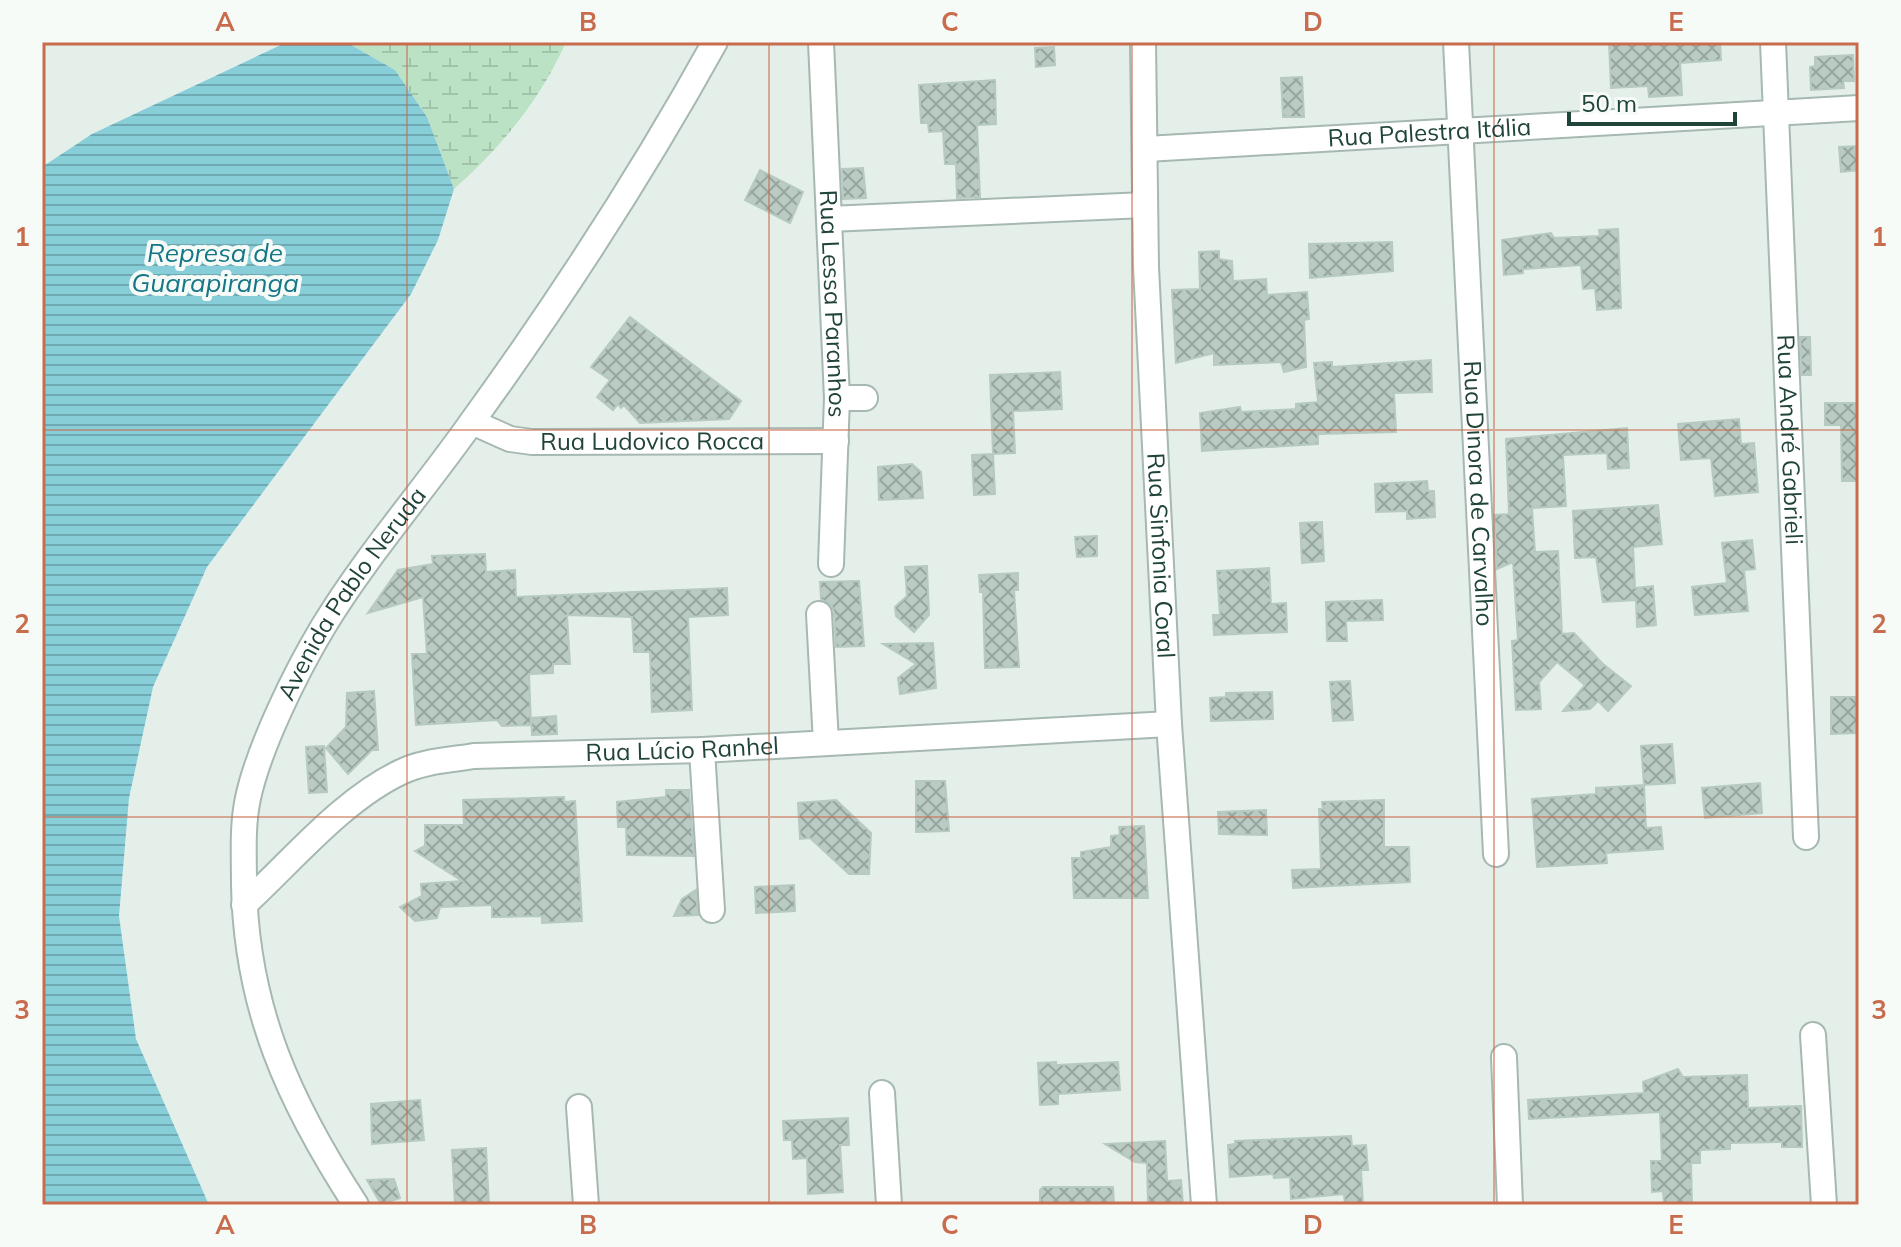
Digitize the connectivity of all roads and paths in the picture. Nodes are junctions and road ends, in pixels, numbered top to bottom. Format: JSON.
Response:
{"nodes":[{"id":1,"x":715,"y":42,"type":"edge"},
{"id":2,"x":821,"y":42,"type":"edge"},
{"id":3,"x":1143,"y":42,"type":"edge"},
{"id":4,"x":1456,"y":42,"type":"edge"},
{"id":5,"x":1773,"y":42,"type":"edge"},
{"id":6,"x":1859,"y":108,"type":"edge"},
{"id":7,"x":1775,"y":111,"type":"junction"},
{"id":8,"x":1460,"y":131,"type":"junction"},
{"id":9,"x":1146,"y":149,"type":"junction"},
{"id":10,"x":1145,"y":205,"type":"junction"},
{"id":11,"x":829,"y":219,"type":"junction"},
{"id":12,"x":837,"y":398,"type":"junction"},
{"id":13,"x":865,"y":398,"type":"dead end"},
{"id":14,"x":472,"y":422,"type":"junction"},
{"id":15,"x":836,"y":441,"type":"junction"},
{"id":16,"x":831,"y":564,"type":"dead end"},
{"id":17,"x":819,"y":614,"type":"dead end"},
{"id":18,"x":1169,"y":724,"type":"junction"},
{"id":19,"x":826,"y":743,"type":"junction"},
{"id":20,"x":702,"y":750,"type":"junction"},
{"id":21,"x":1806,"y":837,"type":"dead end"},
{"id":22,"x":1496,"y":854,"type":"dead end"},
{"id":23,"x":244,"y":905,"type":"junction"},
{"id":24,"x":712,"y":910,"type":"dead end"},
{"id":25,"x":1813,"y":1035,"type":"dead end"},
{"id":26,"x":1504,"y":1057,"type":"dead end"},
{"id":27,"x":882,"y":1093,"type":"dead end"},
{"id":28,"x":579,"y":1107,"type":"dead end"},
{"id":29,"x":356,"y":1205,"type":"edge"},
{"id":30,"x":586,"y":1205,"type":"edge"},
{"id":31,"x":889,"y":1205,"type":"edge"},
{"id":32,"x":1204,"y":1205,"type":"edge"},
{"id":33,"x":1510,"y":1205,"type":"edge"},
{"id":34,"x":1824,"y":1205,"type":"edge"}],
"edges":[{"from":1,"to":14,"type":"street","name":"Avenida Pablo Neruda"},
{"from":2,"to":11,"type":"street","name":"Rua Lessa Paranhos"},
{"from":3,"to":9,"type":"street","name":"Rua Sinfonia Coral"},
{"from":4,"to":8,"type":"street","name":"Rua Dinora de Carvalho"},
{"from":5,"to":7,"type":"street","name":"Rua André Gabrieli"},
{"from":6,"to":7,"type":"street","name":"Rua Palestra Itália"},
{"from":7,"to":8,"type":"street","name":"Rua Palestra Itália"},
{"from":7,"to":21,"type":"street","name":"Rua André Gabrieli"},
{"from":8,"to":9,"type":"street","name":"Rua Palestra Itália"},
{"from":8,"to":22,"type":"street","name":"Rua Dinora de Carvalho"},
{"from":9,"to":10,"type":"street","name":"Rua Sinfonia Coral"},
{"from":10,"to":11,"type":"street"},
{"from":10,"to":18,"type":"street","name":"Rua Sinfonia Coral"},
{"from":11,"to":12,"type":"street","name":"Rua Lessa Paranhos"},
{"from":12,"to":13,"type":"street"},
{"from":12,"to":15,"type":"street","name":"Rua Lessa Paranhos"},
{"from":14,"to":15,"type":"street","name":"Rua Ludovico Rocca"},
{"from":14,"to":23,"type":"street","name":"Avenida Pablo Neruda"},
{"from":15,"to":16,"type":"street","name":"Rua Lessa Paranhos"},
{"from":17,"to":19,"type":"street"},
{"from":18,"to":19,"type":"street","name":"Rua Lúcio Ranhel"},
{"from":18,"to":32,"type":"street","name":"Rua Sinfonia Coral"},
{"from":19,"to":20,"type":"street","name":"Rua Lúcio Ranhel"},
{"from":20,"to":23,"type":"street","name":"Rua Lúcio Ranhel"},
{"from":20,"to":24,"type":"street"},
{"from":23,"to":29,"type":"street","name":"Avenida Pablo Neruda"},
{"from":25,"to":34,"type":"street"},
{"from":26,"to":33,"type":"street"},
{"from":27,"to":31,"type":"street"},
{"from":28,"to":30,"type":"street"}]}
